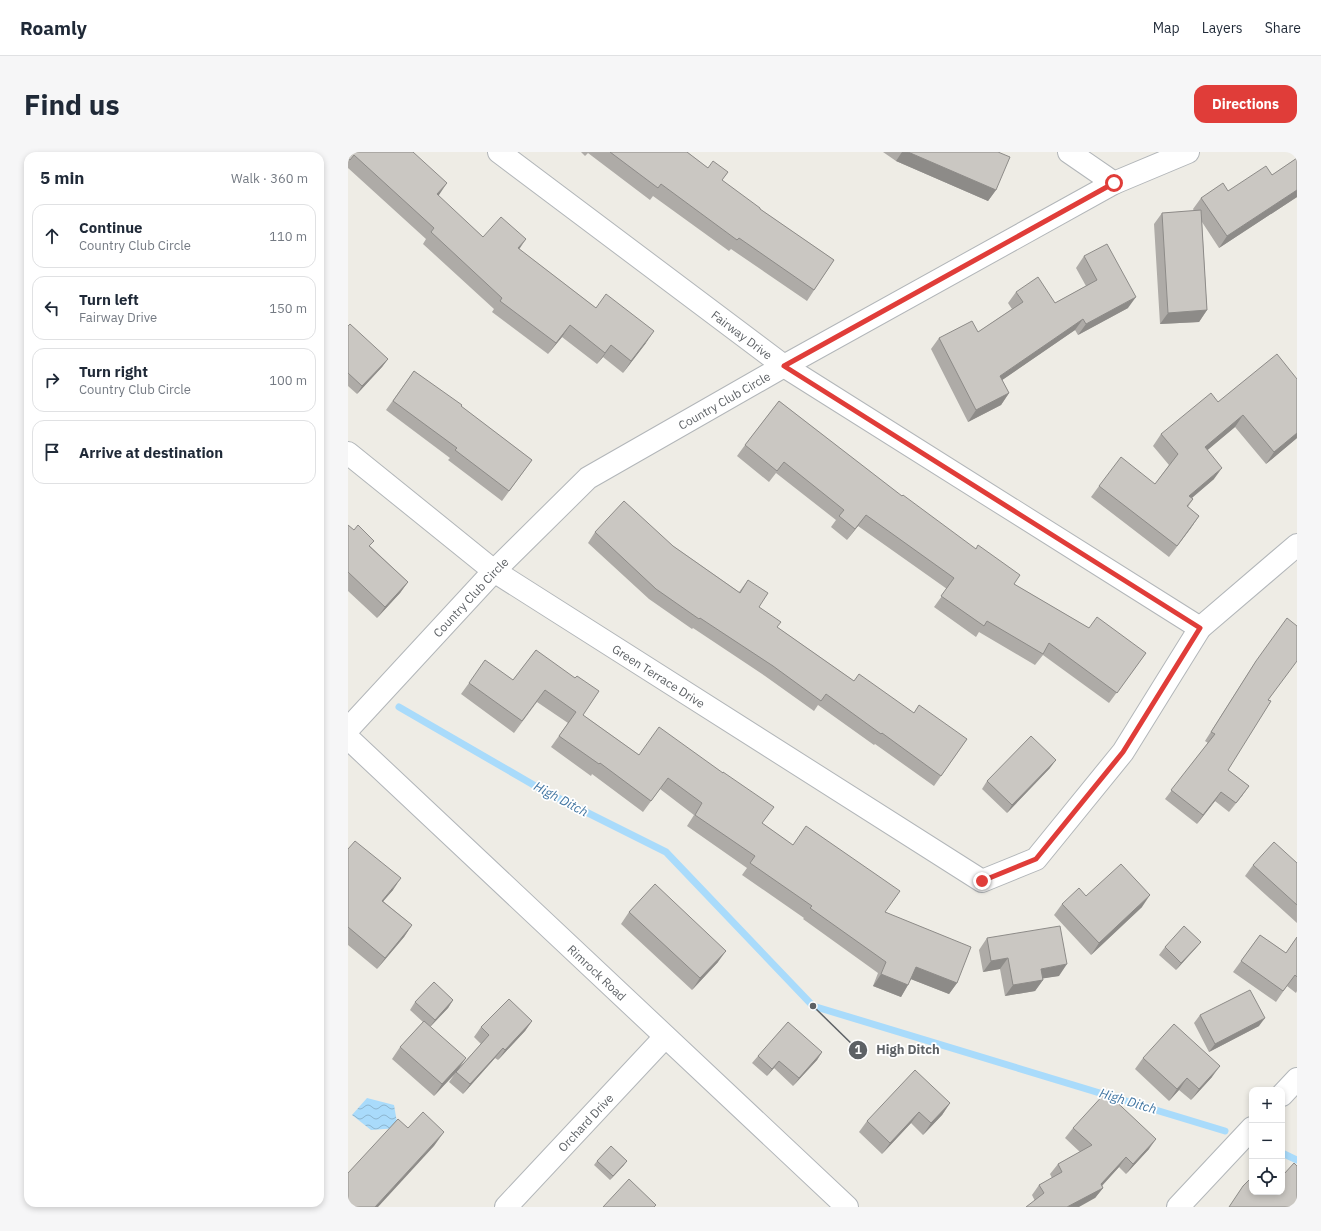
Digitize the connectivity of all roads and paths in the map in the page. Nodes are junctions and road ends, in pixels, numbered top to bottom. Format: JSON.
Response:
{"nodes":[{"id":1,"x":499,"y":152,"type":"edge"},
{"id":2,"x":1069,"y":152,"type":"edge"},
{"id":3,"x":1188,"y":152,"type":"edge"},
{"id":4,"x":1114,"y":183,"type":"junction"},
{"id":5,"x":784,"y":366,"type":"junction"},
{"id":6,"x":348,"y":454,"type":"edge"},
{"id":7,"x":1297,"y":545,"type":"edge"},
{"id":8,"x":494,"y":571,"type":"junction"},
{"id":9,"x":1200,"y":628,"type":"junction"},
{"id":10,"x":348,"y":729,"type":"edge"},
{"id":11,"x":348,"y":738,"type":"edge"},
{"id":12,"x":665,"y":1037,"type":"junction"},
{"id":13,"x":1297,"y":1079,"type":"edge"},
{"id":14,"x":1285,"y":1093,"type":"edge"},
{"id":15,"x":1249,"y":1131,"type":"edge"},
{"id":16,"x":506,"y":1207,"type":"edge"},
{"id":17,"x":847,"y":1207,"type":"edge"},
{"id":18,"x":1178,"y":1207,"type":"edge"}],
"edges":[{"from":1,"to":5,"type":"street","name":"Fairway Drive"},
{"from":2,"to":4,"type":"street"},
{"from":3,"to":4,"type":"street","name":"Country Club Circle"},
{"from":4,"to":5,"type":"street","name":"Country Club Circle"},
{"from":5,"to":8,"type":"street","name":"Country Club Circle"},
{"from":5,"to":9,"type":"street","name":"Fairway Drive"},
{"from":6,"to":8,"type":"street","name":"Green Terrace Drive"},
{"from":7,"to":9,"type":"street"},
{"from":8,"to":9,"type":"street","name":"Green Terrace Drive"},
{"from":8,"to":10,"type":"street","name":"Country Club Circle"},
{"from":11,"to":12,"type":"street","name":"Rimrock Road"},
{"from":12,"to":16,"type":"street","name":"Orchard Drive"},
{"from":12,"to":17,"type":"street","name":"Rimrock Road"},
{"from":13,"to":14,"type":"street"},
{"from":15,"to":18,"type":"street"}]}
